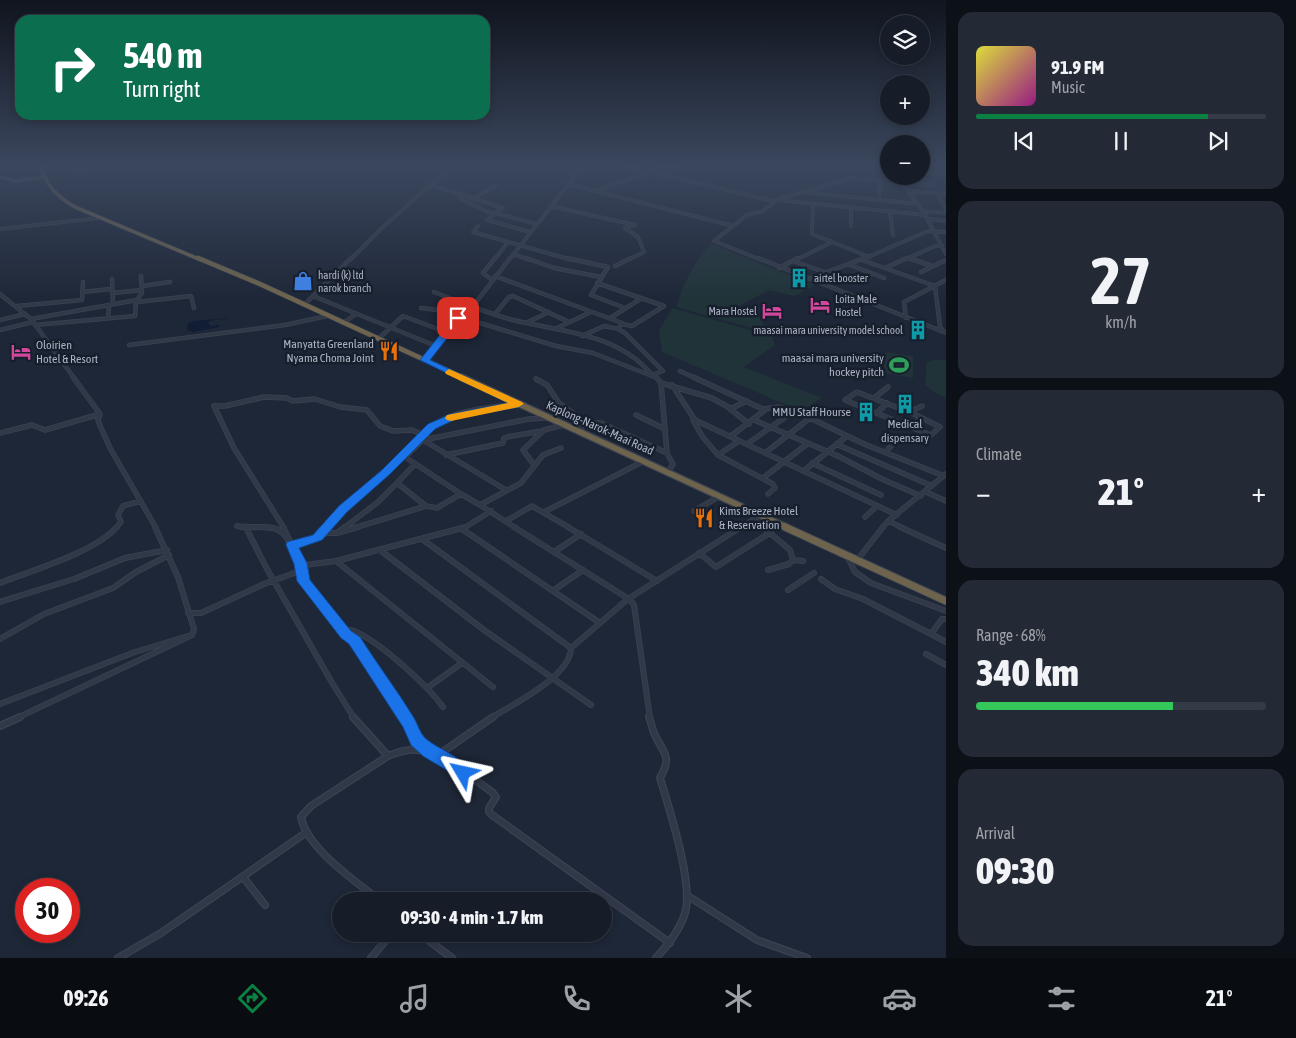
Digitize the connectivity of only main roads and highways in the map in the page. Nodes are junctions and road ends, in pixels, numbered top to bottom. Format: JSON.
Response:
{"nodes":[{"id":1,"x":83,"y":211,"type":"edge"},
{"id":2,"x":946,"y":601,"type":"edge"}],
"edges":[{"from":1,"to":2,"type":"highway","name":"Kaplong-Narok-Maai Road"}]}
